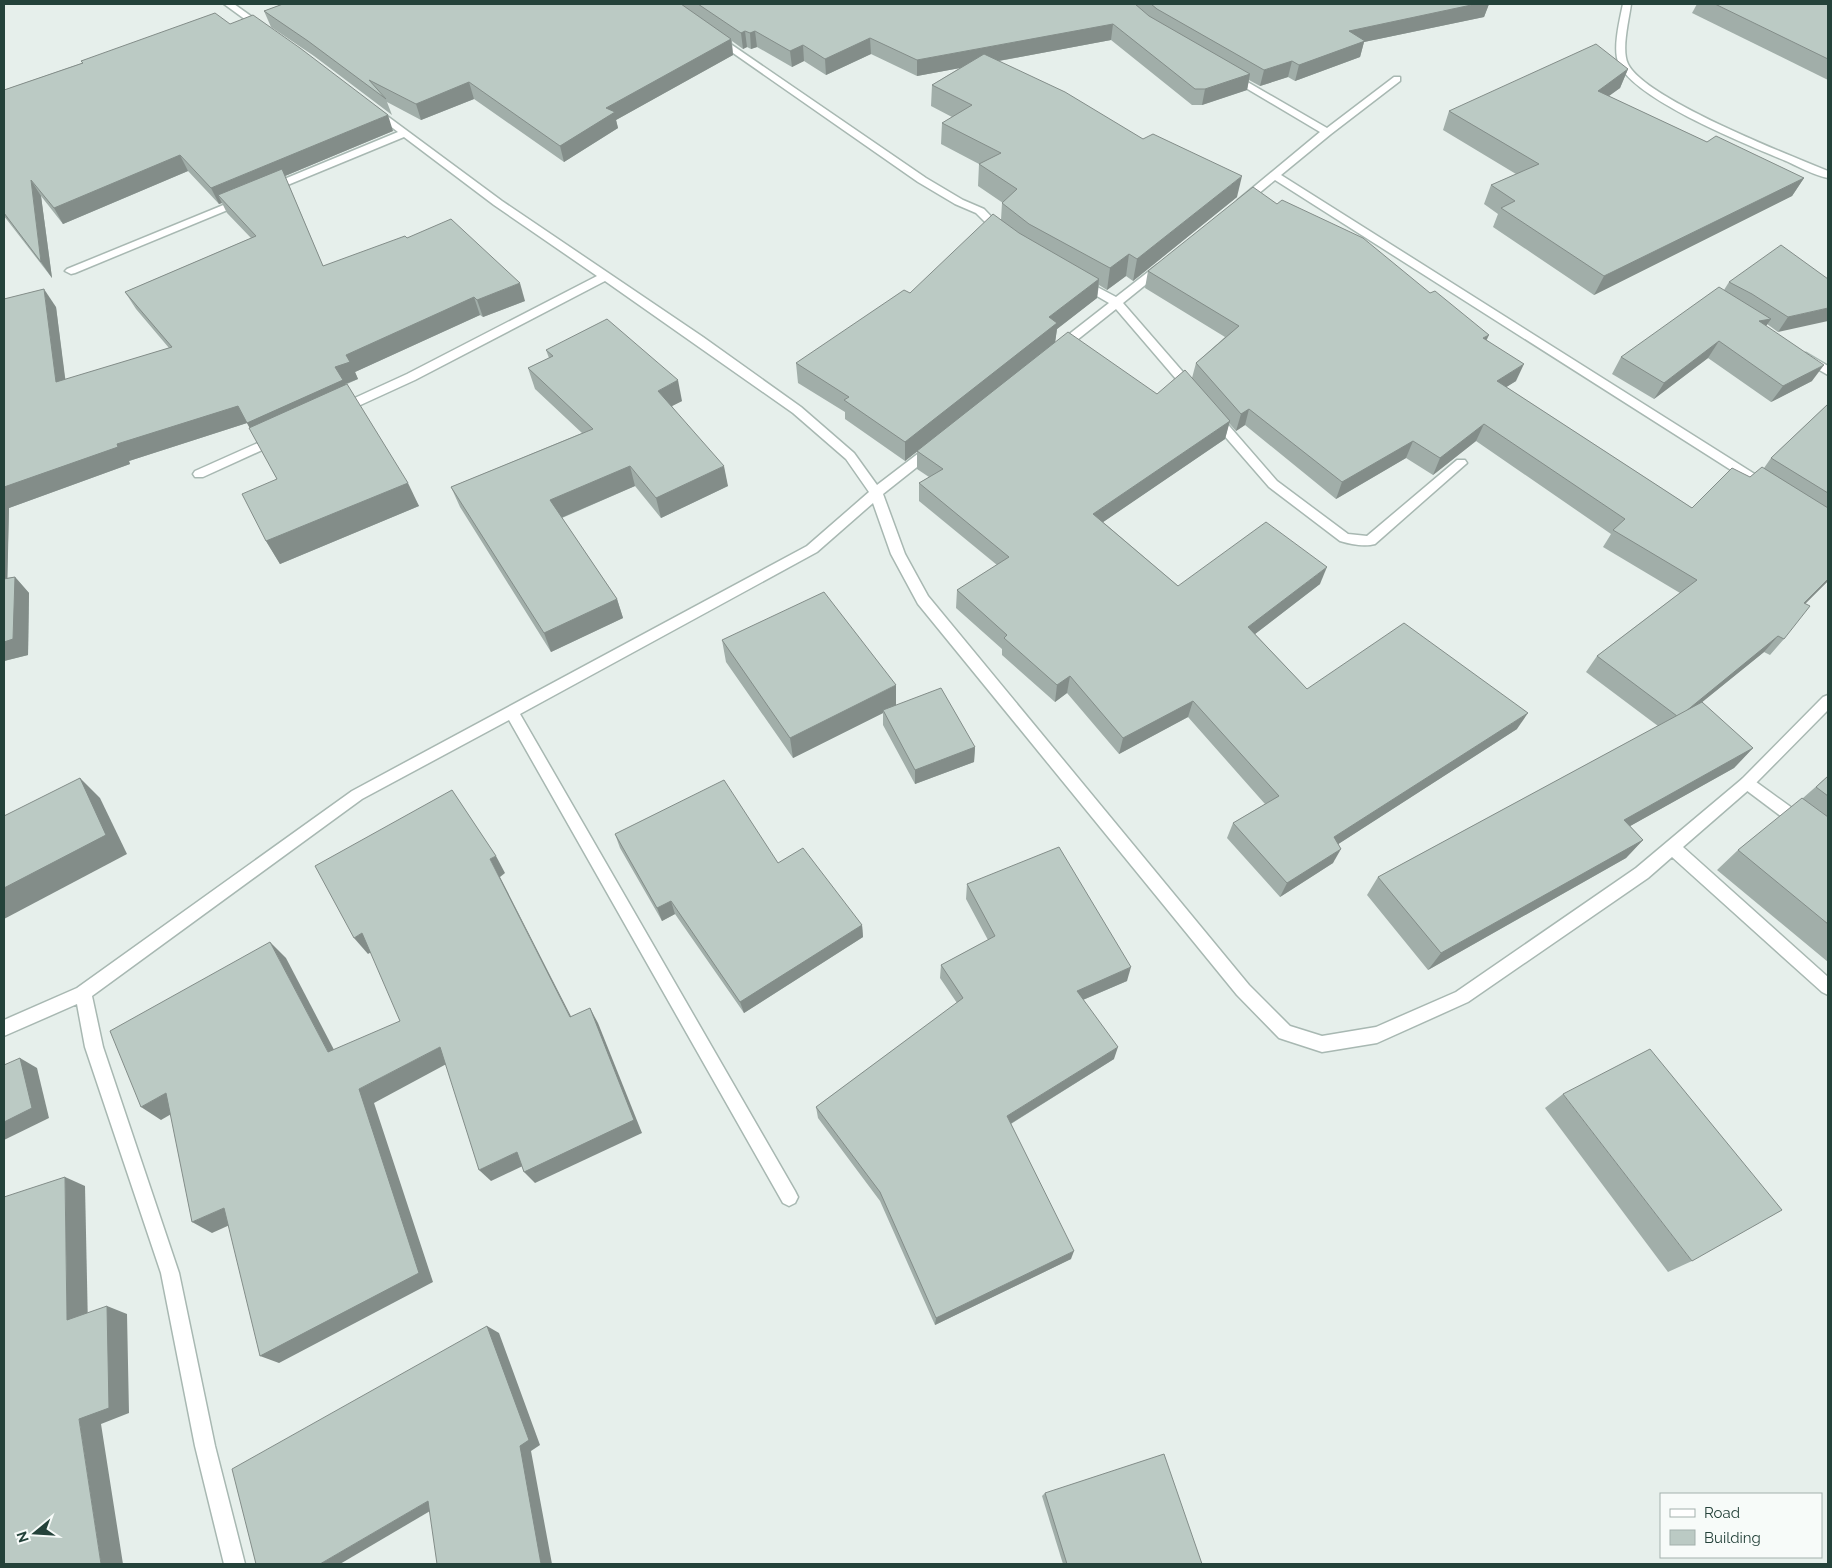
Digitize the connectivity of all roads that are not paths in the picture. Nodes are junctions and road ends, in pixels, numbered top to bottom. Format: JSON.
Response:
{"nodes":[{"id":1,"x":228,"y":4,"type":"edge"},
{"id":2,"x":1628,"y":4,"type":"edge"},
{"id":3,"x":708,"y":32,"type":"edge"},
{"id":4,"x":278,"y":38,"type":"edge"},
{"id":5,"x":1226,"y":73,"type":"edge"},
{"id":6,"x":1397,"y":79,"type":"dead end"},
{"id":7,"x":361,"y":100,"type":"edge"},
{"id":8,"x":1328,"y":132,"type":"junction"},
{"id":9,"x":406,"y":133,"type":"junction"},
{"id":10,"x":1828,"y":175,"type":"edge"},
{"id":11,"x":1276,"y":176,"type":"junction"},
{"id":12,"x":1231,"y":211,"type":"edge"},
{"id":13,"x":1009,"y":238,"type":"edge"},
{"id":14,"x":1173,"y":257,"type":"edge"},
{"id":15,"x":72,"y":271,"type":"dead end"},
{"id":16,"x":604,"y":277,"type":"junction"},
{"id":17,"x":1073,"y":278,"type":"edge"},
{"id":18,"x":1116,"y":302,"type":"junction"},
{"id":19,"x":1796,"y":350,"type":"edge"},
{"id":20,"x":1050,"y":355,"type":"edge"},
{"id":21,"x":1828,"y":371,"type":"edge"},
{"id":22,"x":331,"y":413,"type":"edge"},
{"id":23,"x":287,"y":434,"type":"edge"},
{"id":24,"x":942,"y":441,"type":"edge"},
{"id":25,"x":1461,"y":464,"type":"edge"},
{"id":26,"x":199,"y":474,"type":"dead end"},
{"id":27,"x":876,"y":493,"type":"junction"},
{"id":28,"x":1778,"y":494,"type":"edge"},
{"id":29,"x":1828,"y":701,"type":"edge"},
{"id":30,"x":511,"y":711,"type":"junction"},
{"id":31,"x":1747,"y":783,"type":"junction"},
{"id":32,"x":1828,"y":843,"type":"edge"},
{"id":33,"x":1672,"y":848,"type":"junction"},
{"id":34,"x":1828,"y":987,"type":"edge"},
{"id":35,"x":83,"y":993,"type":"junction"},
{"id":36,"x":4,"y":1028,"type":"edge"},
{"id":37,"x":789,"y":1197,"type":"dead end"},
{"id":38,"x":234,"y":1564,"type":"edge"}],
"edges":[{"from":1,"to":4,"type":"street"},
{"from":2,"to":10,"type":"street"},
{"from":3,"to":13,"type":"street"},
{"from":5,"to":8,"type":"street"},
{"from":6,"to":8,"type":"street"},
{"from":7,"to":9,"type":"street"},
{"from":8,"to":11,"type":"street"},
{"from":9,"to":15,"type":"street"},
{"from":9,"to":16,"type":"street"},
{"from":11,"to":12,"type":"street"},
{"from":11,"to":28,"type":"street"},
{"from":14,"to":18,"type":"street"},
{"from":16,"to":22,"type":"street"},
{"from":16,"to":27,"type":"street"},
{"from":17,"to":18,"type":"street"},
{"from":18,"to":20,"type":"street"},
{"from":18,"to":25,"type":"street"},
{"from":19,"to":21,"type":"street"},
{"from":23,"to":26,"type":"street"},
{"from":24,"to":27,"type":"street"},
{"from":27,"to":30,"type":"street"},
{"from":27,"to":33,"type":"street"},
{"from":29,"to":31,"type":"street"},
{"from":30,"to":35,"type":"street"},
{"from":30,"to":37,"type":"street"},
{"from":31,"to":32,"type":"street"},
{"from":31,"to":33,"type":"street"},
{"from":33,"to":34,"type":"street"},
{"from":35,"to":36,"type":"street"},
{"from":35,"to":38,"type":"street"}]}
